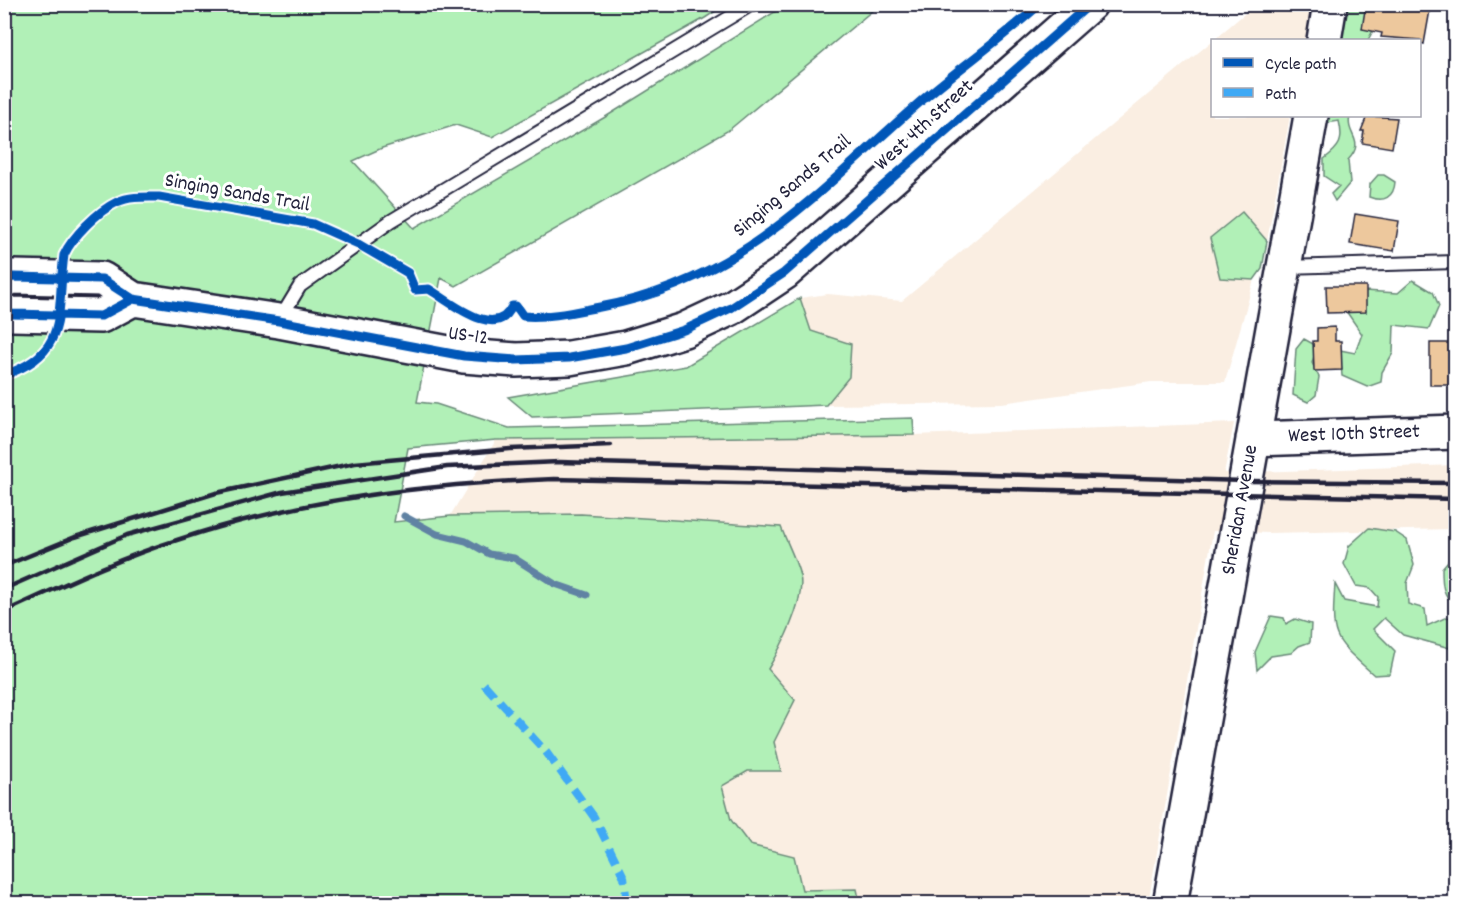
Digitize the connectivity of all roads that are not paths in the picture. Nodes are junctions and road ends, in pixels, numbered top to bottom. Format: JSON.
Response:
{"nodes":[{"id":1,"x":752,"y":4,"type":"edge"},
{"id":2,"x":1090,"y":4,"type":"edge"},
{"id":3,"x":1330,"y":4,"type":"edge"},
{"id":4,"x":1324,"y":39,"type":"edge"},
{"id":5,"x":1311,"y":117,"type":"edge"},
{"id":6,"x":1455,"y":262,"type":"edge"},
{"id":7,"x":1284,"y":267,"type":"junction"},
{"id":8,"x":784,"y":273,"type":"joint"},
{"id":9,"x":4,"y":280,"type":"edge"},
{"id":10,"x":133,"y":299,"type":"junction"},
{"id":11,"x":4,"y":311,"type":"edge"},
{"id":12,"x":279,"y":321,"type":"junction"},
{"id":13,"x":1455,"y":432,"type":"edge"},
{"id":14,"x":1253,"y":439,"type":"junction"},
{"id":15,"x":1170,"y":903,"type":"edge"}],
"edges":[{"from":1,"to":12,"type":"lane"},
{"from":2,"to":8,"type":"main road","name":"West 4th Street"},
{"from":3,"to":4,"type":"main road"},
{"from":5,"to":7,"type":"main road","name":"Sheridan Avenue"},
{"from":6,"to":7,"type":"lane"},
{"from":7,"to":14,"type":"main road","name":"Sheridan Avenue"},
{"from":8,"to":12,"type":"main road","name":"US-12"},
{"from":9,"to":10,"type":"main road","name":"US-12"},
{"from":10,"to":11,"type":"main road"},
{"from":10,"to":12,"type":"main road","name":"US-12"},
{"from":13,"to":14,"type":"main road","name":"West 10th Street"},
{"from":14,"to":15,"type":"main road","name":"Sheridan Avenue"}]}
